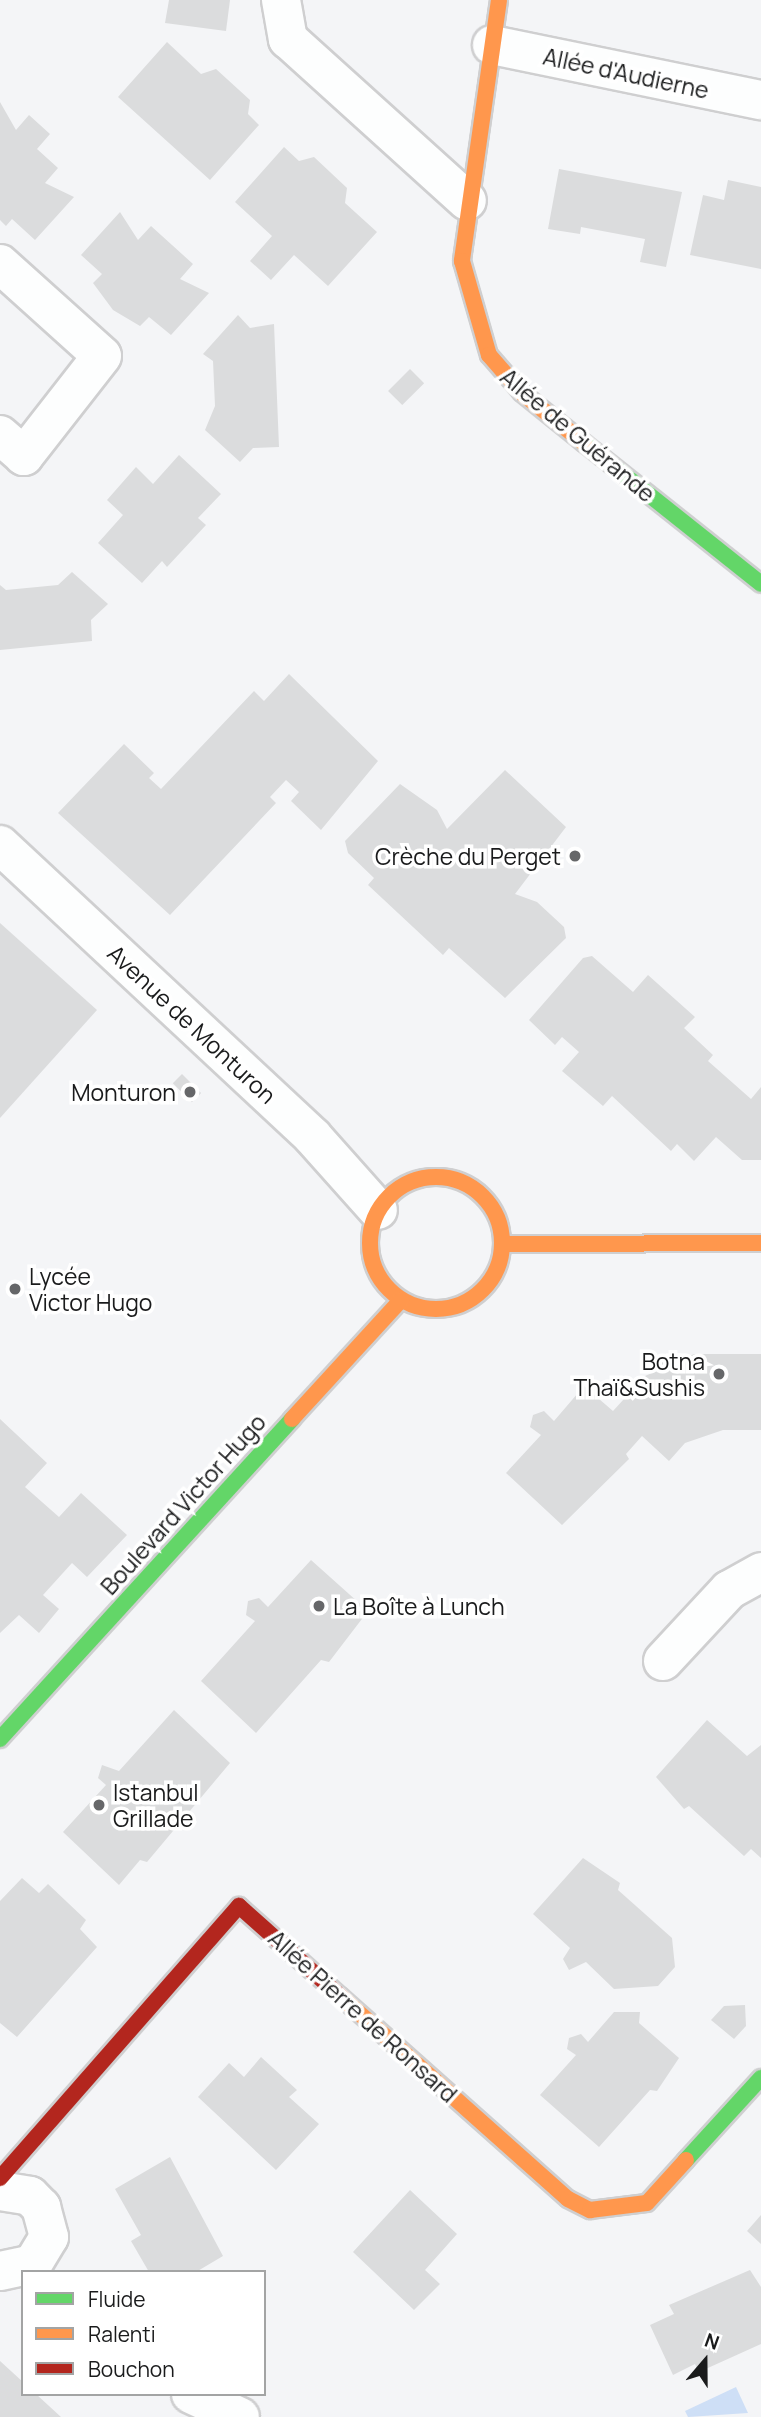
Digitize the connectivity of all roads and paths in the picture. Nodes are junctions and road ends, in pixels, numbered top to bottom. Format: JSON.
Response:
{"nodes":[{"id":1,"x":281,"y":0,"type":"edge"},
{"id":2,"x":499,"y":0,"type":"edge"},
{"id":3,"x":492,"y":45,"type":"junction"},
{"id":4,"x":761,"y":100,"type":"edge"},
{"id":5,"x":467,"y":201,"type":"junction"},
{"id":6,"x":0,"y":264,"type":"edge"},
{"id":7,"x":0,"y":435,"type":"edge"},
{"id":8,"x":761,"y":584,"type":"edge"},
{"id":9,"x":0,"y":845,"type":"edge"},
{"id":10,"x":378,"y":1210,"type":"junction"},
{"id":11,"x":761,"y":1243,"type":"edge"},
{"id":12,"x":502,"y":1244,"type":"junction"},
{"id":13,"x":401,"y":1300,"type":"junction"},
{"id":14,"x":761,"y":1572,"type":"edge"},
{"id":15,"x":663,"y":1661,"type":"dead end"},
{"id":16,"x":0,"y":1739,"type":"edge"},
{"id":17,"x":761,"y":2078,"type":"edge"},
{"id":18,"x":0,"y":2178,"type":"edge"},
{"id":19,"x":0,"y":2192,"type":"edge"},
{"id":20,"x":46,"y":2265,"type":"edge"},
{"id":21,"x":21,"y":2270,"type":"edge"},
{"id":22,"x":23,"y":2270,"type":"edge"},
{"id":23,"x":0,"y":2271,"type":"edge"},
{"id":24,"x":194,"y":2396,"type":"edge"},
{"id":25,"x":240,"y":2417,"type":"edge"}],
"edges":[{"from":1,"to":5,"type":"street"},
{"from":2,"to":3,"type":"street","name":"Allée de Guérande"},
{"from":3,"to":4,"type":"street","name":"Allée d'Audierne"},
{"from":3,"to":5,"type":"street","name":"Allée de Guérande"},
{"from":5,"to":8,"type":"street","name":"Allée de Guérande"},
{"from":6,"to":7,"type":"street"},
{"from":9,"to":10,"type":"street","name":"Avenue de Monturon"},
{"from":10,"to":12,"type":"street"},
{"from":10,"to":13,"type":"street"},
{"from":11,"to":12,"type":"street"},
{"from":12,"to":13,"type":"street"},
{"from":13,"to":16,"type":"street","name":"Boulevard Victor Hugo"},
{"from":14,"to":15,"type":"street"},
{"from":17,"to":18,"type":"street","name":"Allée Pierre de Ronsard"},
{"from":19,"to":20,"type":"street"},
{"from":20,"to":22,"type":"street"},
{"from":21,"to":23,"type":"street"},
{"from":24,"to":25,"type":"street"}]}
